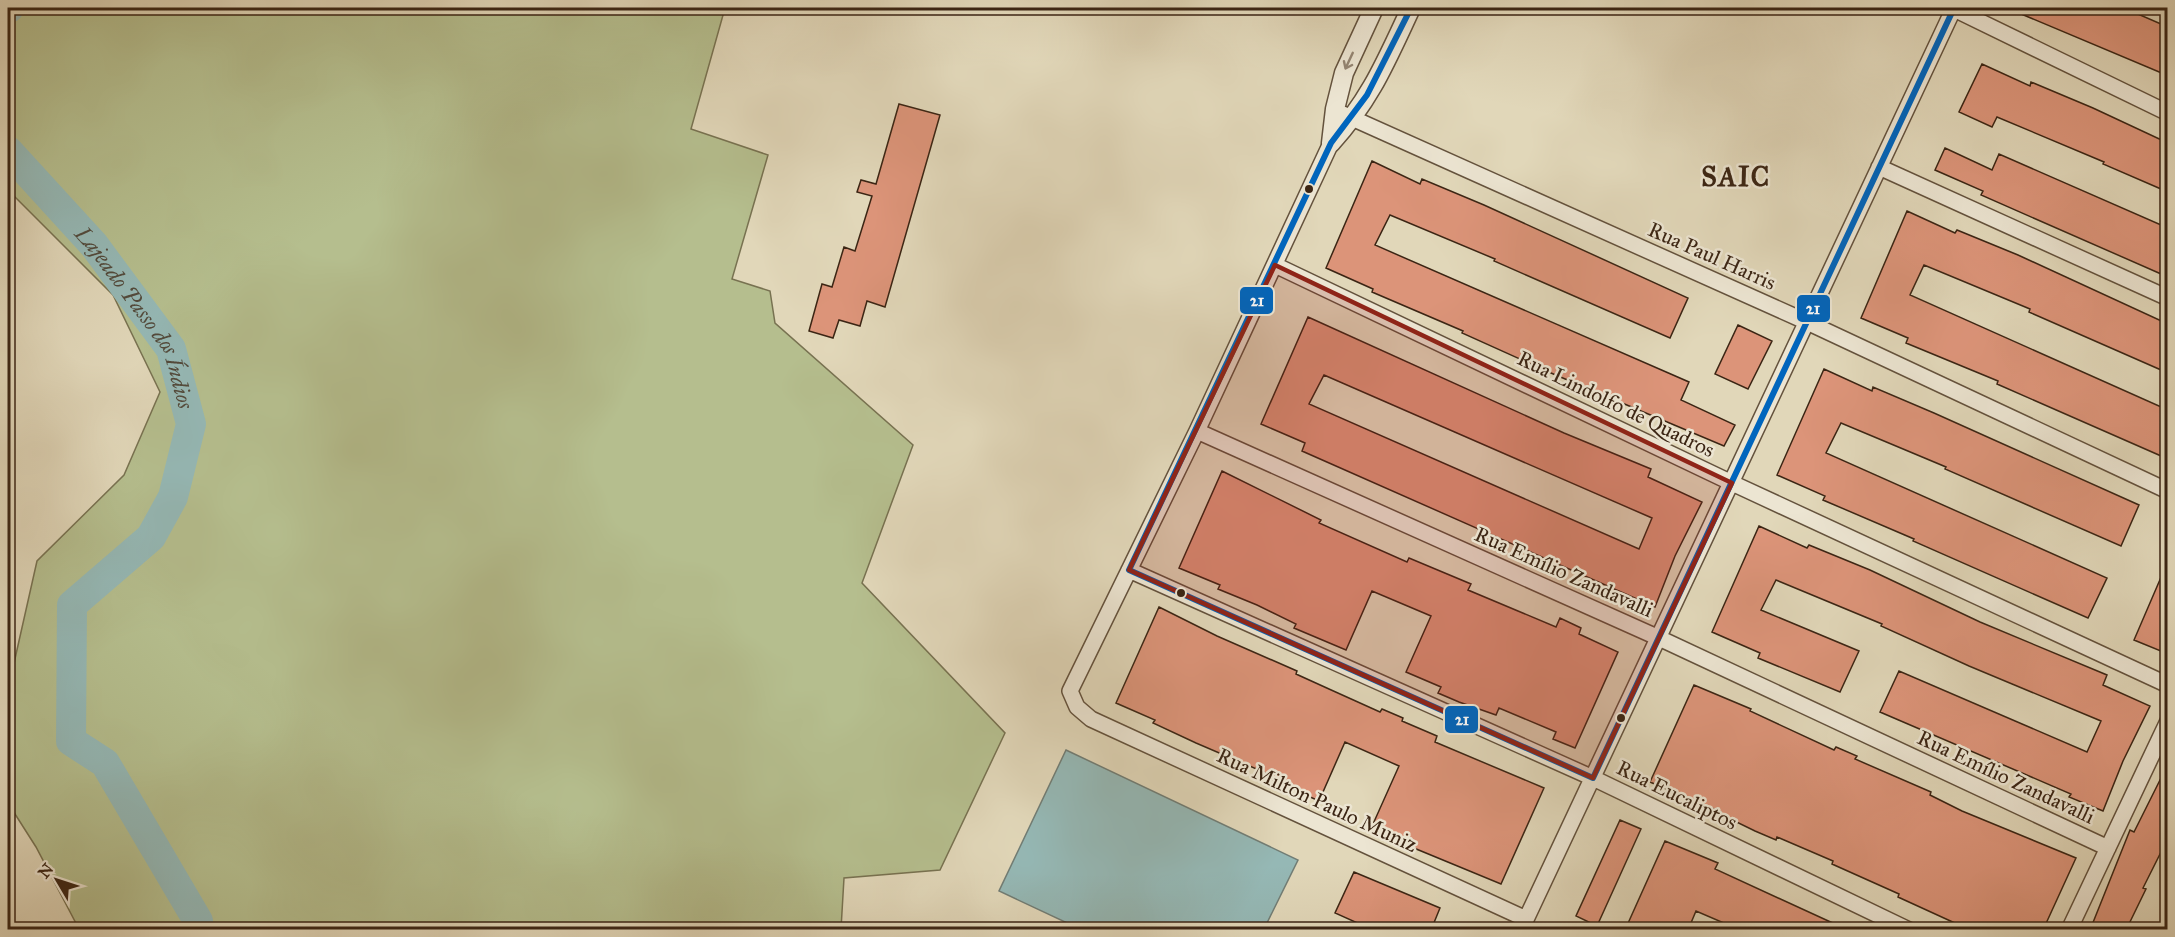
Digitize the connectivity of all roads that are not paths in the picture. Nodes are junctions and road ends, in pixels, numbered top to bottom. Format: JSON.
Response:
{"nodes":[{"id":1,"x":1374,"y":8,"type":"edge"},
{"id":2,"x":1411,"y":8,"type":"edge"},
{"id":3,"x":1954,"y":8,"type":"edge"},
{"id":4,"x":1335,"y":109,"type":"junction"},
{"id":5,"x":2168,"y":113,"type":"edge"},
{"id":6,"x":1353,"y":120,"type":"junction"},
{"id":7,"x":1331,"y":143,"type":"junction"},
{"id":8,"x":1879,"y":167,"type":"junction"},
{"id":9,"x":1275,"y":264,"type":"junction"},
{"id":10,"x":2168,"y":298,"type":"edge"},
{"id":11,"x":1807,"y":322,"type":"junction"},
{"id":12,"x":1197,"y":430,"type":"junction"},
{"id":13,"x":1732,"y":483,"type":"junction"},
{"id":14,"x":2168,"y":491,"type":"edge"},
{"id":15,"x":1129,"y":570,"type":"junction"},
{"id":16,"x":1659,"y":638,"type":"junction"},
{"id":17,"x":2168,"y":685,"type":"edge"},
{"id":18,"x":2168,"y":721,"type":"edge"},
{"id":19,"x":1593,"y":778,"type":"junction"},
{"id":20,"x":2108,"y":848,"type":"junction"},
{"id":21,"x":1524,"y":924,"type":"edge"},
{"id":22,"x":1909,"y":930,"type":"edge"},
{"id":23,"x":2069,"y":930,"type":"edge"}],
"edges":[{"from":1,"to":4,"type":"street","one_way":true},
{"from":2,"to":6,"type":"street"},
{"from":3,"to":5,"type":"street"},
{"from":3,"to":8,"type":"street"},
{"from":4,"to":6,"type":"street","name":"Rua Paul Harris"},
{"from":4,"to":7,"type":"street"},
{"from":6,"to":7,"type":"street"},
{"from":6,"to":11,"type":"street","name":"Rua Paul Harris"},
{"from":7,"to":9,"type":"street"},
{"from":8,"to":10,"type":"street"},
{"from":8,"to":11,"type":"street"},
{"from":9,"to":12,"type":"street"},
{"from":9,"to":13,"type":"street","name":"Rua Lindolfo de Quadros"},
{"from":11,"to":13,"type":"street"},
{"from":11,"to":14,"type":"street","name":"Rua Paul Harris"},
{"from":12,"to":15,"type":"street"},
{"from":12,"to":16,"type":"street","name":"Rua Emílio Zandavalli"},
{"from":13,"to":16,"type":"street"},
{"from":13,"to":17,"type":"street","name":"Rua Lindolfo de Quadros"},
{"from":15,"to":19,"type":"street","name":"Rua Eucaliptos"},
{"from":15,"to":21,"type":"street","name":"Rua Milton Paulo Muniz"},
{"from":16,"to":19,"type":"street"},
{"from":16,"to":20,"type":"street","name":"Rua Emílio Zandavalli"},
{"from":18,"to":20,"type":"street"},
{"from":19,"to":21,"type":"street"},
{"from":19,"to":22,"type":"street","name":"Rua Eucaliptos"},
{"from":20,"to":23,"type":"street"}]}
